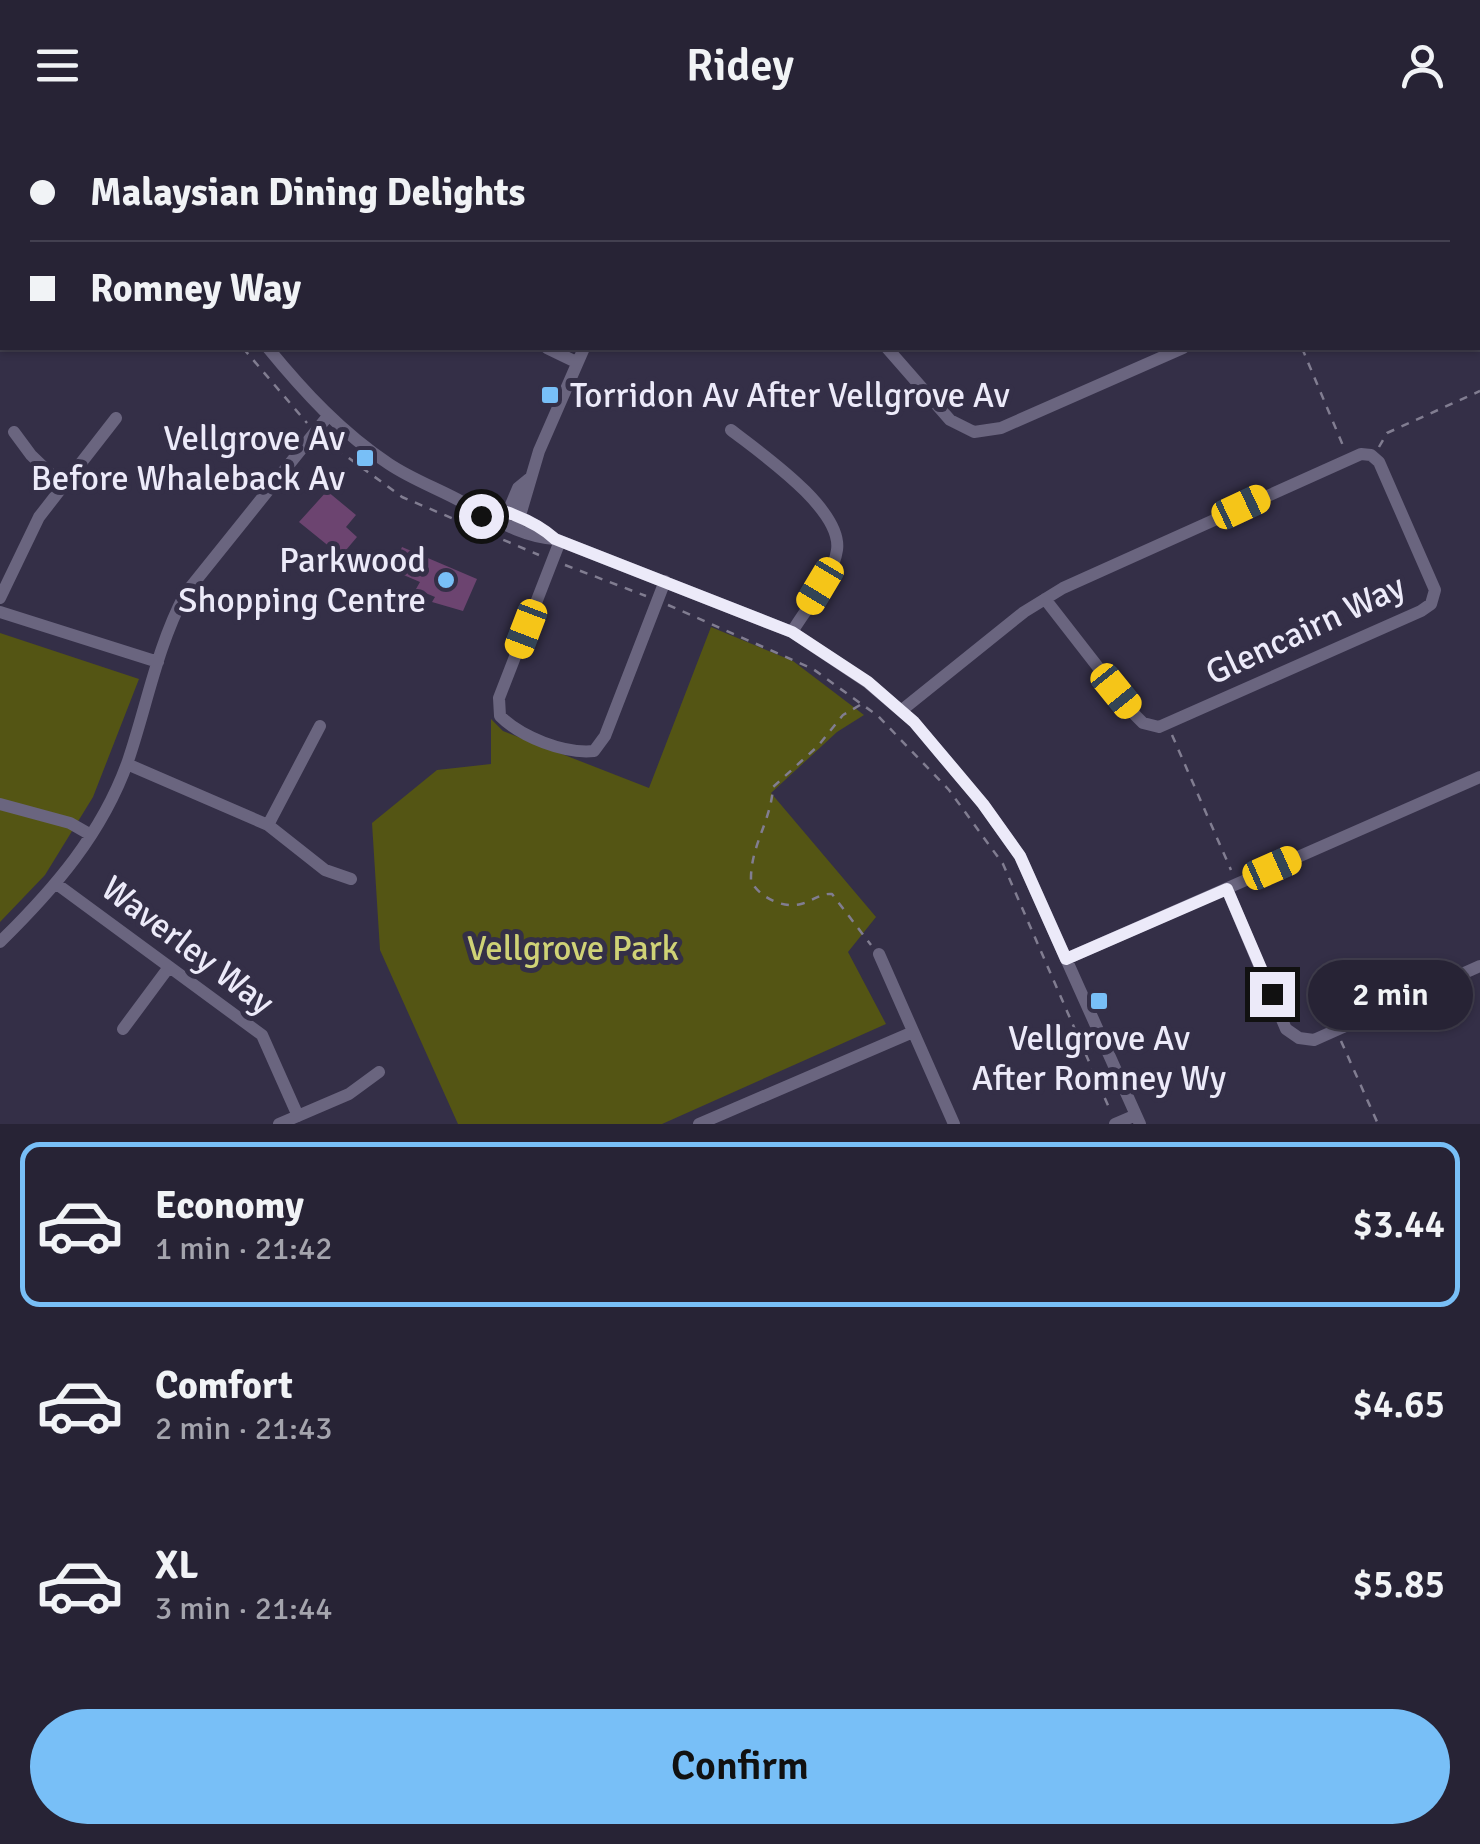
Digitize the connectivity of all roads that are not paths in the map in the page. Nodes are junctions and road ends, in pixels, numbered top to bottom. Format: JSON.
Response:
{"nodes":[{"id":1,"x":270,"y":350,"type":"edge"},
{"id":2,"x":551,"y":350,"type":"edge"},
{"id":3,"x":583,"y":350,"type":"edge"},
{"id":4,"x":889,"y":350,"type":"edge"},
{"id":5,"x":1178,"y":350,"type":"edge"},
{"id":6,"x":576,"y":362,"type":"junction"},
{"id":7,"x":328,"y":416,"type":"junction"},
{"id":8,"x":116,"y":418,"type":"dead end"},
{"id":9,"x":730,"y":430,"type":"dead end"},
{"id":10,"x":14,"y":432,"type":"dead end"},
{"id":11,"x":62,"y":484,"type":"junction"},
{"id":12,"x":511,"y":522,"type":"junction"},
{"id":13,"x":558,"y":540,"type":"junction"},
{"id":14,"x":665,"y":580,"type":"junction"},
{"id":15,"x":0,"y":598,"type":"edge"},
{"id":16,"x":1044,"y":599,"type":"junction"},
{"id":17,"x":0,"y":612,"type":"edge"},
{"id":18,"x":792,"y":632,"type":"junction"},
{"id":19,"x":158,"y":662,"type":"junction"},
{"id":20,"x":902,"y":710,"type":"junction"},
{"id":21,"x":320,"y":726,"type":"dead end"},
{"id":22,"x":126,"y":764,"type":"junction"},
{"id":23,"x":1480,"y":776,"type":"edge"},
{"id":24,"x":0,"y":804,"type":"edge"},
{"id":25,"x":268,"y":825,"type":"junction"},
{"id":26,"x":91,"y":836,"type":"junction"},
{"id":27,"x":350,"y":879,"type":"dead end"},
{"id":28,"x":58,"y":885,"type":"junction"},
{"id":29,"x":1232,"y":886,"type":"junction"},
{"id":30,"x":0,"y":942,"type":"edge"},
{"id":31,"x":879,"y":954,"type":"road end"},
{"id":32,"x":1066,"y":959,"type":"junction"},
{"id":33,"x":1480,"y":966,"type":"edge"},
{"id":34,"x":170,"y":967,"type":"junction"},
{"id":35,"x":122,"y":1029,"type":"dead end"},
{"id":36,"x":912,"y":1032,"type":"junction"},
{"id":37,"x":379,"y":1072,"type":"dead end"},
{"id":38,"x":298,"y":1116,"type":"junction"},
{"id":39,"x":1138,"y":1120,"type":"edge"},
{"id":40,"x":279,"y":1124,"type":"edge"},
{"id":41,"x":698,"y":1124,"type":"edge"},
{"id":42,"x":954,"y":1124,"type":"edge"},
{"id":43,"x":1116,"y":1124,"type":"edge"}],
"edges":[{"from":1,"to":7,"type":"street"},
{"from":2,"to":6,"type":"street"},
{"from":3,"to":6,"type":"street"},
{"from":4,"to":5,"type":"street"},
{"from":6,"to":12,"type":"street"},
{"from":7,"to":12,"type":"street"},
{"from":7,"to":19,"type":"street"},
{"from":8,"to":11,"type":"street"},
{"from":9,"to":18,"type":"street"},
{"from":10,"to":11,"type":"street"},
{"from":11,"to":15,"type":"street"},
{"from":12,"to":13,"type":"street"},
{"from":13,"to":14,"type":"street"},
{"from":13,"to":14,"type":"street"},
{"from":14,"to":18,"type":"street"},
{"from":16,"to":16,"type":"street","name":"Glencairn Way"},
{"from":16,"to":20,"type":"street"},
{"from":17,"to":19,"type":"street"},
{"from":18,"to":20,"type":"street"},
{"from":19,"to":22,"type":"street"},
{"from":20,"to":32,"type":"street"},
{"from":21,"to":25,"type":"street"},
{"from":22,"to":25,"type":"street"},
{"from":22,"to":26,"type":"street"},
{"from":23,"to":29,"type":"street"},
{"from":24,"to":26,"type":"street"},
{"from":25,"to":27,"type":"street"},
{"from":26,"to":28,"type":"street"},
{"from":28,"to":30,"type":"street"},
{"from":28,"to":34,"type":"street","name":"Waverley Way"},
{"from":29,"to":32,"type":"street"},
{"from":29,"to":33,"type":"street"},
{"from":31,"to":36,"type":"street"},
{"from":32,"to":39,"type":"street"},
{"from":34,"to":35,"type":"street"},
{"from":34,"to":38,"type":"street","name":"Waverley Way"},
{"from":36,"to":41,"type":"street"},
{"from":36,"to":42,"type":"street"},
{"from":37,"to":38,"type":"street"},
{"from":38,"to":40,"type":"street"},
{"from":39,"to":43,"type":"street"}]}
